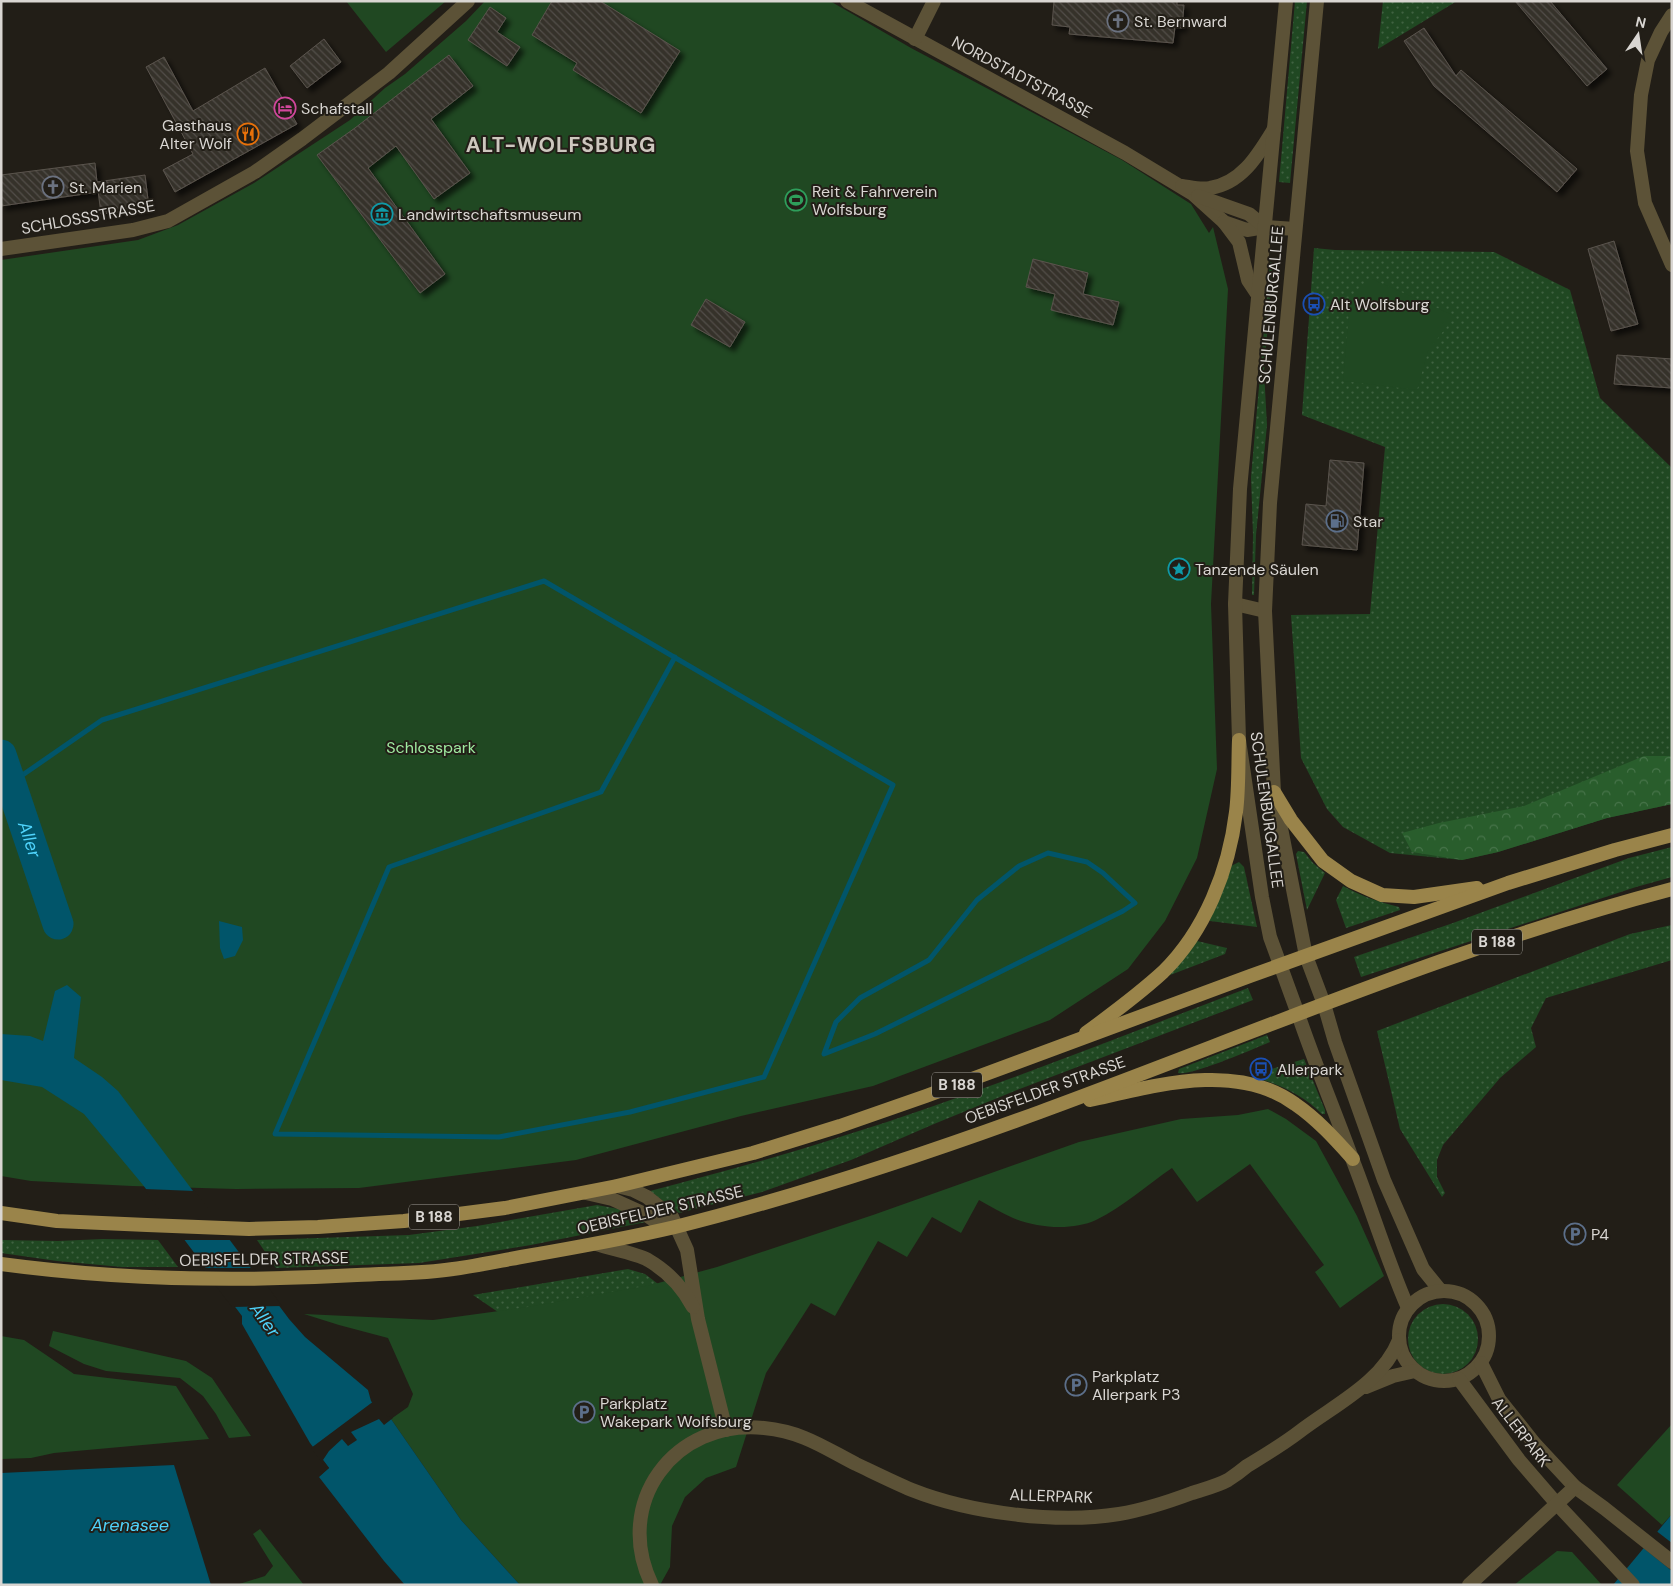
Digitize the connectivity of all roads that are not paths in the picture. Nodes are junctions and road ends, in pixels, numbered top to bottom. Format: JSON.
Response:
{"nodes":[{"id":1,"x":468,"y":1,"type":"edge"},
{"id":2,"x":848,"y":1,"type":"edge"},
{"id":3,"x":934,"y":1,"type":"edge"},
{"id":4,"x":1286,"y":1,"type":"edge"},
{"id":5,"x":1317,"y":1,"type":"edge"},
{"id":6,"x":1672,"y":15,"type":"edge"},
{"id":7,"x":914,"y":39,"type":"junction"},
{"id":8,"x":1274,"y":129,"type":"junction"},
{"id":9,"x":1179,"y":186,"type":"junction"},
{"id":10,"x":1193,"y":194,"type":"junction"},
{"id":11,"x":1224,"y":222,"type":"junction"},
{"id":12,"x":1265,"y":227,"type":"junction"},
{"id":13,"x":1295,"y":229,"type":"junction"},
{"id":14,"x":1,"y":249,"type":"edge"},
{"id":15,"x":1672,"y":265,"type":"edge"},
{"id":16,"x":1258,"y":295,"type":"junction"},
{"id":17,"x":1234,"y":604,"type":"junction"},
{"id":18,"x":1265,"y":611,"type":"junction"},
{"id":19,"x":1239,"y":740,"type":"junction"},
{"id":20,"x":1274,"y":792,"type":"junction"},
{"id":21,"x":1672,"y":835,"type":"edge"},
{"id":22,"x":1508,"y":883,"type":"junction"},
{"id":23,"x":1672,"y":889,"type":"edge"},
{"id":24,"x":1306,"y":956,"type":"junction"},
{"id":25,"x":1279,"y":966,"type":"junction"},
{"id":26,"x":1324,"y":1004,"type":"junction"},
{"id":27,"x":1298,"y":1014,"type":"junction"},
{"id":28,"x":1073,"y":1042,"type":"junction"},
{"id":29,"x":1040,"y":1112,"type":"junction"},
{"id":30,"x":1353,"y":1159,"type":"junction"},
{"id":31,"x":617,"y":1186,"type":"junction"},
{"id":32,"x":586,"y":1193,"type":"junction"},
{"id":33,"x":1,"y":1212,"type":"edge"},
{"id":34,"x":676,"y":1226,"type":"junction"},
{"id":35,"x":596,"y":1244,"type":"junction"},
{"id":36,"x":1,"y":1264,"type":"edge"},
{"id":37,"x":1440,"y":1290,"type":"junction"},
{"id":38,"x":1408,"y":1308,"type":"junction"},
{"id":39,"x":698,"y":1319,"type":"junction"},
{"id":40,"x":1399,"y":1340,"type":"junction"},
{"id":41,"x":1481,"y":1364,"type":"junction"},
{"id":42,"x":1415,"y":1371,"type":"junction"},
{"id":43,"x":1459,"y":1379,"type":"junction"},
{"id":44,"x":1358,"y":1390,"type":"junction"},
{"id":45,"x":726,"y":1430,"type":"junction"},
{"id":46,"x":1575,"y":1487,"type":"junction"},
{"id":47,"x":1557,"y":1504,"type":"junction"},
{"id":48,"x":1672,"y":1562,"type":"edge"},
{"id":49,"x":652,"y":1585,"type":"edge"},
{"id":50,"x":1470,"y":1585,"type":"edge"},
{"id":51,"x":1633,"y":1585,"type":"edge"}],
"edges":[{"from":1,"to":14,"type":"street","name":"SCHLOSSSTRASSE"},
{"from":2,"to":7,"type":"street","name":"NORDSTADTSTRASSE"},
{"from":3,"to":7,"type":"street"},
{"from":4,"to":8,"type":"street","name":"SCHULENBURGALLEE"},
{"from":5,"to":13,"type":"street","name":"SCHULENBURGALLEE"},
{"from":6,"to":15,"type":"street"},
{"from":7,"to":9,"type":"street","name":"NORDSTADTSTRASSE"},
{"from":8,"to":9,"type":"street","name":"NORDSTADTSTRASSE"},
{"from":8,"to":12,"type":"street","name":"SCHULENBURGALLEE"},
{"from":9,"to":10,"type":"street","name":"NORDSTADTSTRASSE"},
{"from":10,"to":11,"type":"street","name":"NORDSTADTSTRASSE"},
{"from":10,"to":12,"type":"street","name":"NORDSTADTSTRASSE"},
{"from":11,"to":12,"type":"street","name":"NORDSTADTSTRASSE"},
{"from":11,"to":16,"type":"street","name":"NORDSTADTSTRASSE"},
{"from":12,"to":13,"type":"street","name":"NORDSTADTSTRASSE"},
{"from":12,"to":16,"type":"street","name":"SCHULENBURGALLEE"},
{"from":13,"to":18,"type":"street","name":"SCHULENBURGALLEE"},
{"from":16,"to":17,"type":"street","name":"SCHULENBURGALLEE"},
{"from":17,"to":18,"type":"street"},
{"from":17,"to":19,"type":"street","name":"SCHULENBURGALLEE"},
{"from":18,"to":20,"type":"street","name":"SCHULENBURGALLEE"},
{"from":19,"to":25,"type":"street","name":"SCHULENBURGALLEE"},
{"from":19,"to":28,"type":"main road"},
{"from":20,"to":22,"type":"main road"},
{"from":20,"to":24,"type":"street","name":"SCHULENBURGALLEE"},
{"from":21,"to":22,"type":"main road","number":"B 188"},
{"from":22,"to":24,"type":"main road","number":"B 188"},
{"from":23,"to":26,"type":"main road","number":"B 188"},
{"from":24,"to":25,"type":"main road","number":"B 188"},
{"from":24,"to":26,"type":"street","name":"SCHULENBURGALLEE"},
{"from":25,"to":27,"type":"street","name":"SCHULENBURGALLEE"},
{"from":25,"to":28,"type":"main road","name":"OEBISFELDER STRASSE","number":"B 188"},
{"from":26,"to":27,"type":"main road","number":"B 188"},
{"from":26,"to":37,"type":"street"},
{"from":27,"to":29,"type":"main road","name":"OEBISFELDER STRASSE","number":"B 188"},
{"from":27,"to":30,"type":"street"},
{"from":28,"to":31,"type":"main road","name":"OEBISFELDER STRASSE","number":"B 188"},
{"from":29,"to":30,"type":"main road"},
{"from":29,"to":34,"type":"main road","name":"OEBISFELDER STRASSE","number":"B 188"},
{"from":30,"to":38,"type":"street"},
{"from":31,"to":32,"type":"main road","name":"OEBISFELDER STRASSE","number":"B 188"},
{"from":31,"to":34,"type":"street"},
{"from":32,"to":33,"type":"main road","name":"OEBISFELDER STRASSE","number":"B 188"},
{"from":32,"to":34,"type":"street"},
{"from":34,"to":35,"type":"main road","name":"OEBISFELDER STRASSE","number":"B 188"},
{"from":34,"to":39,"type":"street"},
{"from":35,"to":36,"type":"main road","name":"OEBISFELDER STRASSE","number":"B 188"},
{"from":35,"to":39,"type":"street"},
{"from":37,"to":38,"type":"street"},
{"from":37,"to":41,"type":"street"},
{"from":38,"to":40,"type":"street","name":"ALLERPARK"},
{"from":39,"to":45,"type":"street"},
{"from":40,"to":42,"type":"street"},
{"from":40,"to":44,"type":"street","name":"ALLERPARK"},
{"from":41,"to":43,"type":"street"},
{"from":41,"to":46,"type":"street","name":"ALLERPARK"},
{"from":42,"to":43,"type":"street"},
{"from":42,"to":44,"type":"street","name":"ALLERPARK"},
{"from":43,"to":47,"type":"street","name":"ALLERPARK"},
{"from":44,"to":45,"type":"street","name":"ALLERPARK"},
{"from":45,"to":49,"type":"street","name":"ALLERPARK"},
{"from":46,"to":47,"type":"street"},
{"from":46,"to":48,"type":"street","name":"ALLERPARK"},
{"from":47,"to":50,"type":"street"},
{"from":47,"to":51,"type":"street","name":"ALLERPARK"}]}
